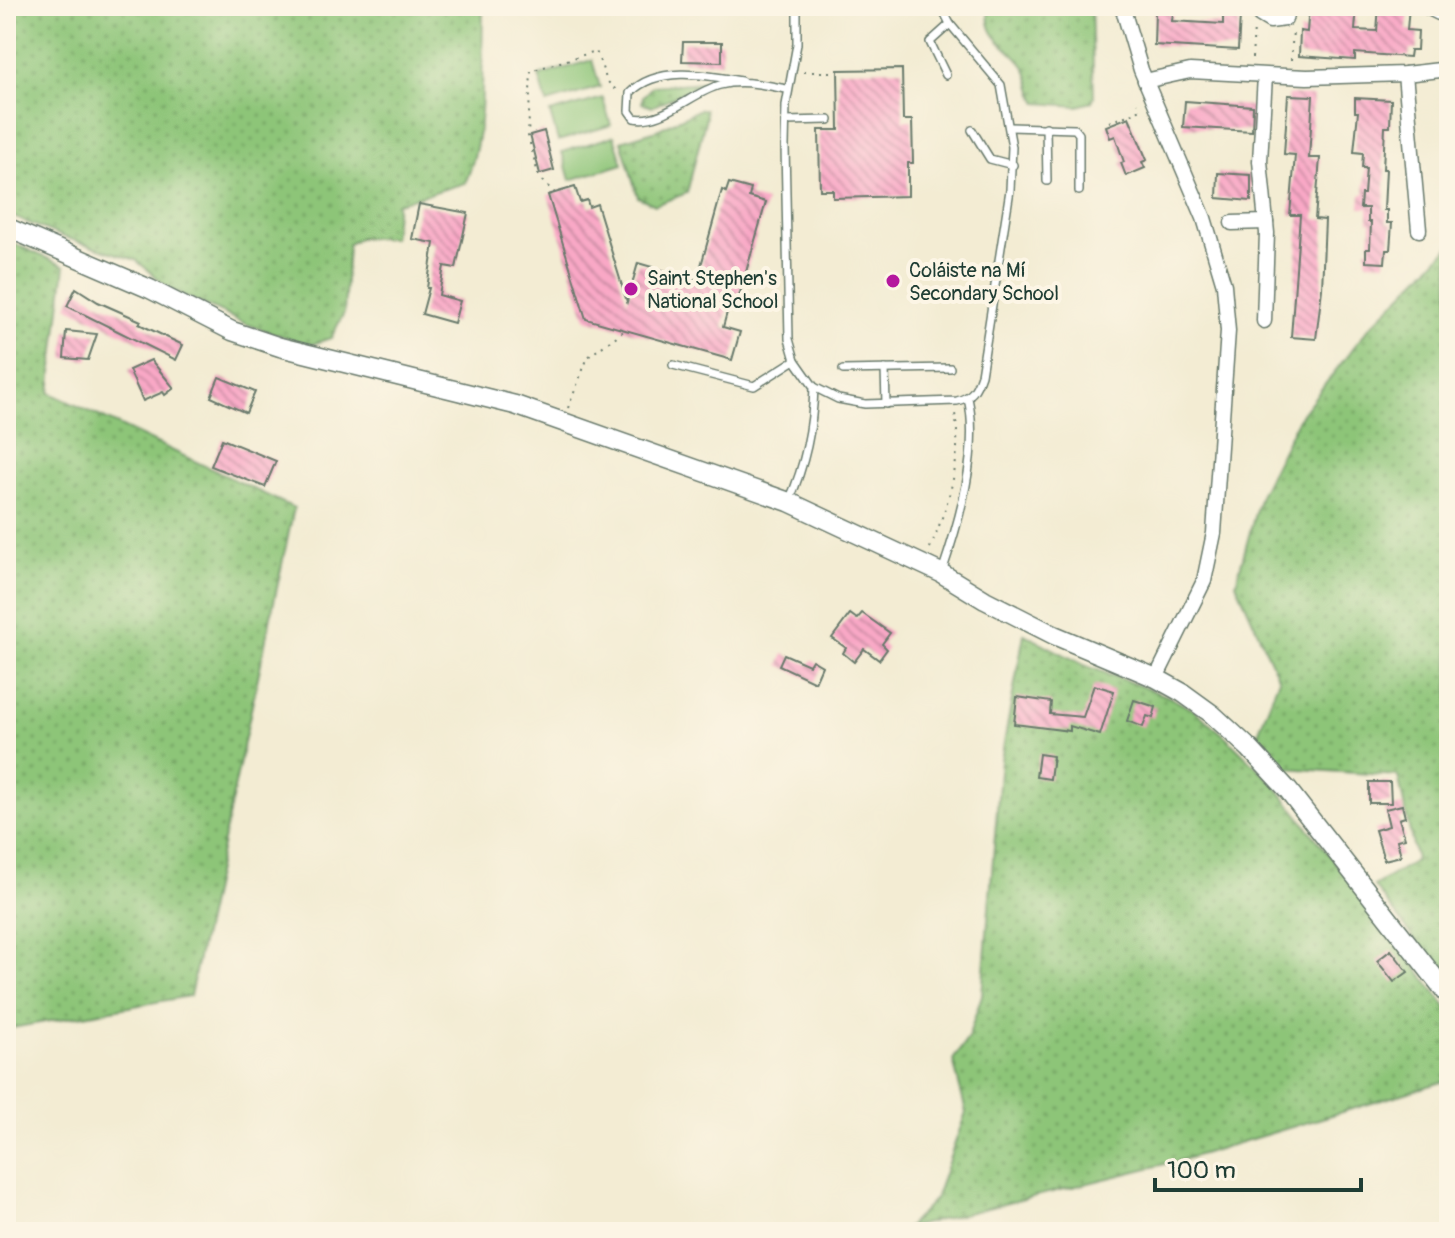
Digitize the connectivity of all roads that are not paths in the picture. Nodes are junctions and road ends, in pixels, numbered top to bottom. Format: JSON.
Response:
{"nodes":[{"id":1,"x":797,"y":6,"type":"edge"},
{"id":2,"x":941,"y":6,"type":"edge"},
{"id":3,"x":1122,"y":6,"type":"edge"},
{"id":4,"x":1425,"y":6,"type":"edge"},
{"id":5,"x":1260,"y":10,"type":"edge"},
{"id":6,"x":1449,"y":12,"type":"edge"},
{"id":7,"x":1286,"y":13,"type":"edge"},
{"id":8,"x":950,"y":24,"type":"junction"},
{"id":9,"x":1449,"y":69,"type":"edge"},
{"id":10,"x":1405,"y":74,"type":"junction"},
{"id":11,"x":946,"y":75,"type":"dead end"},
{"id":12,"x":1258,"y":76,"type":"junction"},
{"id":13,"x":741,"y":81,"type":"junction"},
{"id":14,"x":1145,"y":81,"type":"junction"},
{"id":15,"x":787,"y":89,"type":"junction"},
{"id":16,"x":829,"y":120,"type":"dead end"},
{"id":17,"x":786,"y":121,"type":"junction"},
{"id":18,"x":1010,"y":127,"type":"junction"},
{"id":19,"x":1046,"y":127,"type":"junction"},
{"id":20,"x":972,"y":130,"type":"dead end"},
{"id":21,"x":1013,"y":165,"type":"junction"},
{"id":22,"x":1047,"y":181,"type":"dead end"},
{"id":23,"x":1079,"y":191,"type":"dead end"},
{"id":24,"x":1266,"y":222,"type":"junction"},
{"id":25,"x":1232,"y":223,"type":"dead end"},
{"id":26,"x":6,"y":227,"type":"edge"},
{"id":27,"x":1419,"y":230,"type":"dead end"},
{"id":28,"x":1264,"y":321,"type":"dead end"},
{"id":29,"x":795,"y":360,"type":"junction"},
{"id":30,"x":673,"y":365,"type":"dead end"},
{"id":31,"x":950,"y":368,"type":"dead end"},
{"id":32,"x":885,"y":369,"type":"junction"},
{"id":33,"x":843,"y":370,"type":"dead end"},
{"id":34,"x":814,"y":387,"type":"junction"},
{"id":35,"x":968,"y":398,"type":"junction"},
{"id":36,"x":886,"y":404,"type":"junction"},
{"id":37,"x":789,"y":502,"type":"junction"},
{"id":38,"x":941,"y":573,"type":"junction"},
{"id":39,"x":1156,"y":678,"type":"junction"},
{"id":40,"x":1449,"y":996,"type":"edge"}],
"edges":[{"from":1,"to":15,"type":"lane"},
{"from":2,"to":8,"type":"lane"},
{"from":3,"to":14,"type":"street"},
{"from":4,"to":6,"type":"street"},
{"from":5,"to":7,"type":"street"},
{"from":8,"to":11,"type":"lane"},
{"from":8,"to":18,"type":"lane"},
{"from":9,"to":10,"type":"street"},
{"from":10,"to":12,"type":"street"},
{"from":10,"to":27,"type":"street"},
{"from":12,"to":14,"type":"street"},
{"from":12,"to":24,"type":"street"},
{"from":13,"to":13,"type":"lane"},
{"from":13,"to":15,"type":"lane"},
{"from":14,"to":39,"type":"street"},
{"from":15,"to":17,"type":"lane"},
{"from":16,"to":17,"type":"lane"},
{"from":17,"to":29,"type":"lane"},
{"from":18,"to":19,"type":"lane"},
{"from":18,"to":21,"type":"lane"},
{"from":19,"to":22,"type":"lane"},
{"from":19,"to":23,"type":"lane"},
{"from":20,"to":21,"type":"lane"},
{"from":21,"to":35,"type":"lane"},
{"from":24,"to":25,"type":"street"},
{"from":24,"to":28,"type":"street"},
{"from":26,"to":37,"type":"street"},
{"from":29,"to":30,"type":"lane"},
{"from":29,"to":34,"type":"lane"},
{"from":31,"to":32,"type":"lane"},
{"from":32,"to":33,"type":"lane"},
{"from":32,"to":36,"type":"lane"},
{"from":34,"to":36,"type":"lane"},
{"from":34,"to":37,"type":"lane"},
{"from":35,"to":36,"type":"lane"},
{"from":35,"to":38,"type":"lane"},
{"from":37,"to":38,"type":"street"},
{"from":38,"to":39,"type":"street"},
{"from":39,"to":40,"type":"street"}]}
